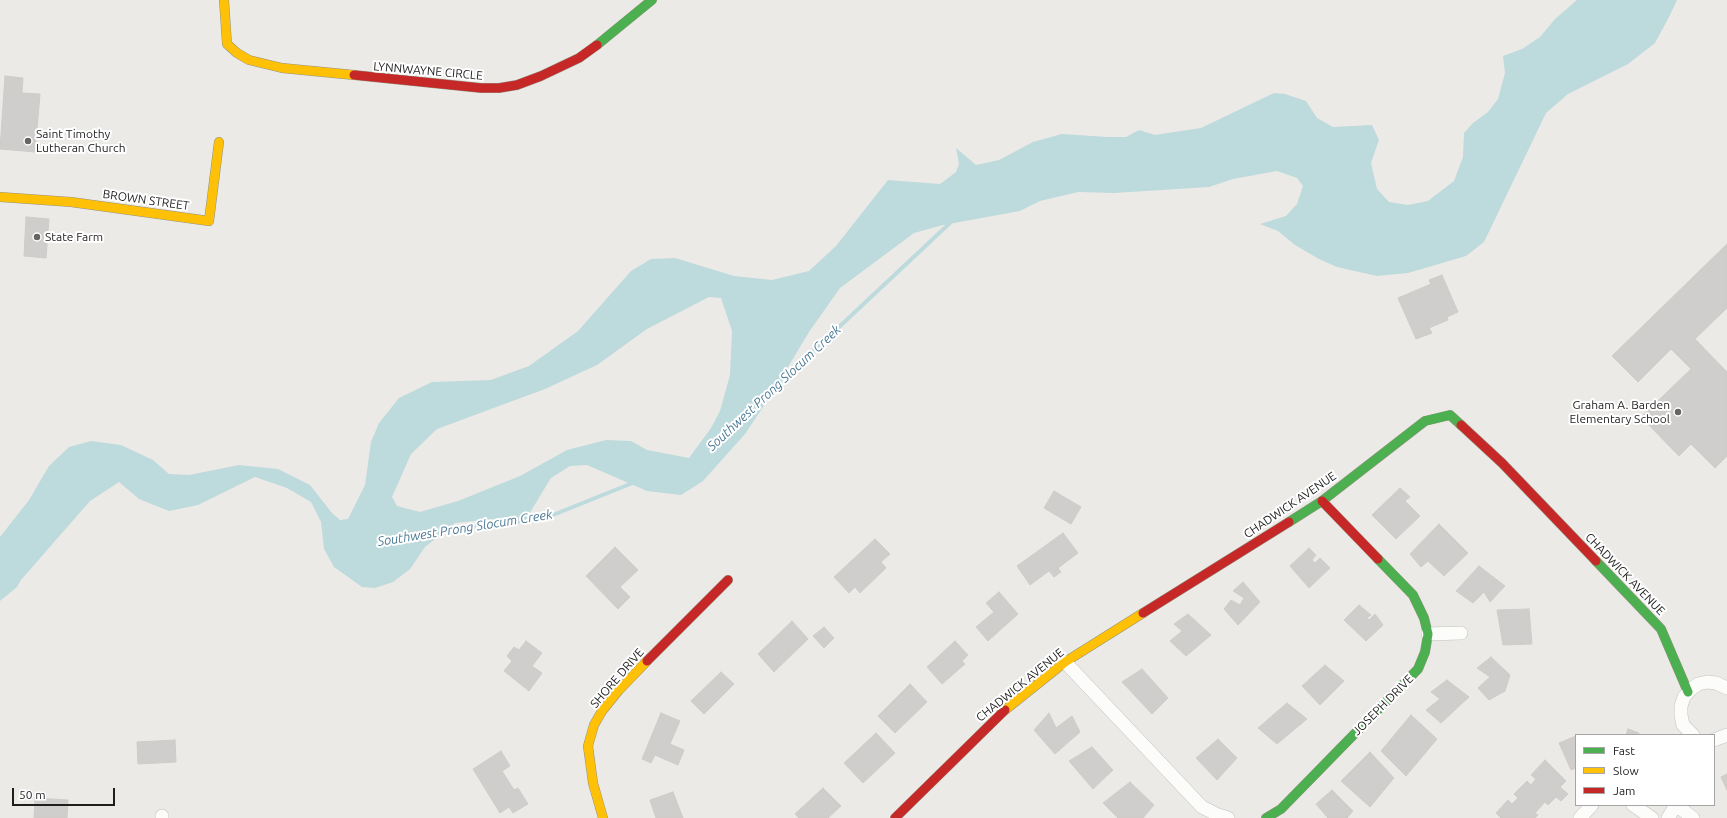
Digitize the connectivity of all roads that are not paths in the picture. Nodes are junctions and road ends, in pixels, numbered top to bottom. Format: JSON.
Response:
{"nodes":[{"id":1,"x":224,"y":0,"type":"edge"},
{"id":2,"x":652,"y":0,"type":"edge"},
{"id":3,"x":219,"y":142,"type":"dead end"},
{"id":4,"x":0,"y":197,"type":"edge"},
{"id":5,"x":1322,"y":501,"type":"junction"},
{"id":6,"x":728,"y":580,"type":"dead end"},
{"id":7,"x":1428,"y":634,"type":"junction"},
{"id":8,"x":1461,"y":634,"type":"dead end"},
{"id":9,"x":1065,"y":662,"type":"junction"},
{"id":10,"x":1727,"y":688,"type":"edge"},
{"id":11,"x":1688,"y":692,"type":"junction"},
{"id":12,"x":1692,"y":734,"type":"edge"},
{"id":13,"x":1727,"y":735,"type":"edge"},
{"id":14,"x":1715,"y":740,"type":"edge"},
{"id":15,"x":1591,"y":806,"type":"edge"},
{"id":16,"x":1634,"y":806,"type":"edge"},
{"id":17,"x":1675,"y":806,"type":"edge"},
{"id":18,"x":1677,"y":806,"type":"edge"},
{"id":19,"x":603,"y":818,"type":"edge"},
{"id":20,"x":894,"y":818,"type":"edge"},
{"id":21,"x":1228,"y":818,"type":"edge"},
{"id":22,"x":1266,"y":818,"type":"edge"},
{"id":23,"x":1580,"y":818,"type":"edge"},
{"id":24,"x":1652,"y":818,"type":"edge"},
{"id":25,"x":1668,"y":818,"type":"edge"},
{"id":26,"x":1693,"y":818,"type":"edge"}],
"edges":[{"from":1,"to":2,"type":"street","name":"LYNNWAYNE CIRCLE"},
{"from":3,"to":4,"type":"street","name":"BROWN STREET"},
{"from":5,"to":7,"type":"street","name":"JOSEPH DRIVE"},
{"from":5,"to":9,"type":"street","name":"CHADWICK AVENUE"},
{"from":5,"to":11,"type":"street","name":"CHADWICK AVENUE"},
{"from":6,"to":19,"type":"street","name":"SHORE DRIVE"},
{"from":7,"to":8,"type":"street"},
{"from":7,"to":22,"type":"street","name":"JOSEPH DRIVE"},
{"from":9,"to":20,"type":"street","name":"CHADWICK AVENUE"},
{"from":9,"to":21,"type":"street"},
{"from":10,"to":11,"type":"street"},
{"from":11,"to":12,"type":"street"},
{"from":13,"to":14,"type":"street"},
{"from":15,"to":23,"type":"street"},
{"from":16,"to":24,"type":"street"},
{"from":17,"to":25,"type":"street"},
{"from":18,"to":26,"type":"street"}]}
